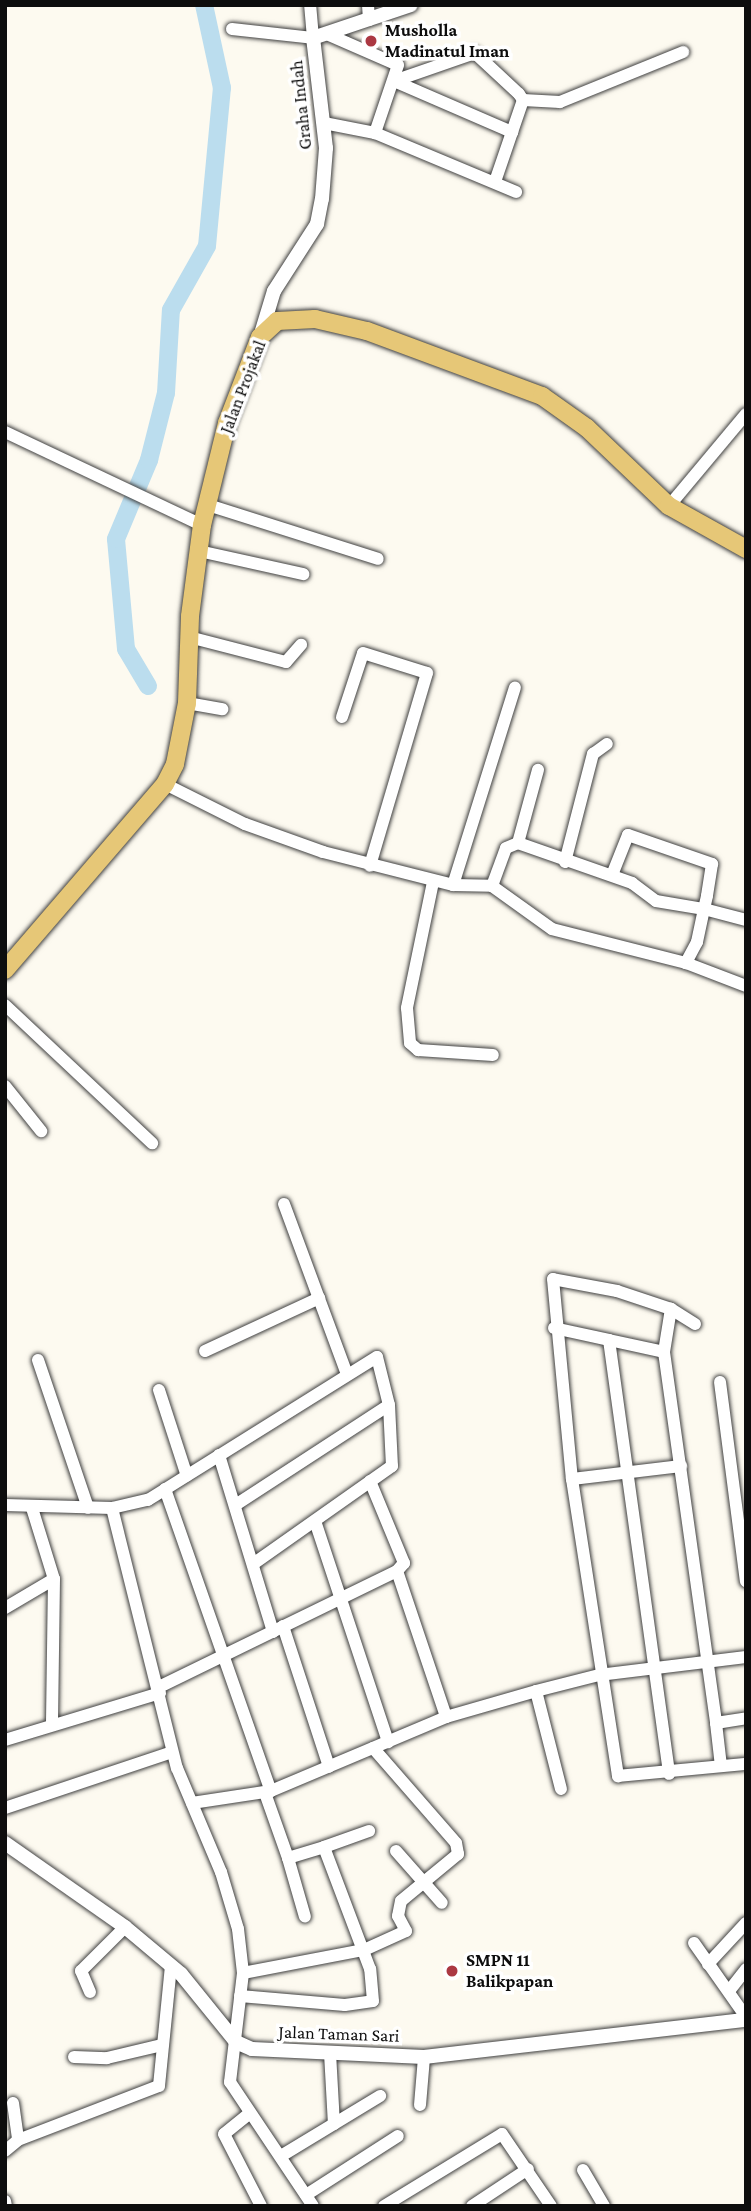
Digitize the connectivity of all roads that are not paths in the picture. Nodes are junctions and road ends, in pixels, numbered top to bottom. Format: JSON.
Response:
{"nodes":[{"id":1,"x":310,"y":5,"type":"edge"},
{"id":2,"x":411,"y":5,"type":"edge"},
{"id":3,"x":369,"y":13,"type":"edge"},
{"id":4,"x":232,"y":29,"type":"dead end"},
{"id":5,"x":329,"y":35,"type":"junction"},
{"id":6,"x":313,"y":38,"type":"junction"},
{"id":7,"x":682,"y":52,"type":"dead end"},
{"id":8,"x":394,"y":81,"type":"junction"},
{"id":9,"x":523,"y":100,"type":"junction"},
{"id":10,"x":324,"y":123,"type":"junction"},
{"id":11,"x":512,"y":132,"type":"junction"},
{"id":12,"x":374,"y":133,"type":"junction"},
{"id":13,"x":495,"y":182,"type":"junction"},
{"id":14,"x":516,"y":192,"type":"dead end"},
{"id":15,"x":260,"y":337,"type":"junction"},
{"id":16,"x":746,"y":414,"type":"edge"},
{"id":17,"x":5,"y":432,"type":"edge"},
{"id":18,"x":208,"y":505,"type":"junction"},
{"id":19,"x":669,"y":506,"type":"junction"},
{"id":20,"x":202,"y":525,"type":"junction"},
{"id":21,"x":746,"y":549,"type":"edge"},
{"id":22,"x":199,"y":551,"type":"junction"},
{"id":23,"x":378,"y":559,"type":"dead end"},
{"id":24,"x":303,"y":574,"type":"dead end"},
{"id":25,"x":189,"y":637,"type":"junction"},
{"id":26,"x":301,"y":645,"type":"dead end"},
{"id":27,"x":515,"y":687,"type":"dead end"},
{"id":28,"x":187,"y":703,"type":"junction"},
{"id":29,"x":222,"y":709,"type":"dead end"},
{"id":30,"x":342,"y":717,"type":"dead end"},
{"id":31,"x":607,"y":744,"type":"dead end"},
{"id":32,"x":538,"y":770,"type":"dead end"},
{"id":33,"x":164,"y":784,"type":"junction"},
{"id":34,"x":518,"y":843,"type":"junction"},
{"id":35,"x":565,"y":862,"type":"junction"},
{"id":36,"x":370,"y":866,"type":"junction"},
{"id":37,"x":612,"y":875,"type":"junction"},
{"id":38,"x":433,"y":882,"type":"junction"},
{"id":39,"x":453,"y":885,"type":"junction"},
{"id":40,"x":492,"y":886,"type":"junction"},
{"id":41,"x":704,"y":909,"type":"junction"},
{"id":42,"x":746,"y":920,"type":"edge"},
{"id":43,"x":686,"y":963,"type":"junction"},
{"id":44,"x":5,"y":970,"type":"edge"},
{"id":45,"x":746,"y":986,"type":"edge"},
{"id":46,"x":5,"y":1005,"type":"edge"},
{"id":47,"x":493,"y":1055,"type":"dead end"},
{"id":48,"x":5,"y":1086,"type":"edge"},
{"id":49,"x":41,"y":1131,"type":"dead end"},
{"id":50,"x":152,"y":1143,"type":"dead end"},
{"id":51,"x":284,"y":1204,"type":"dead end"},
{"id":52,"x":319,"y":1298,"type":"junction"},
{"id":53,"x":671,"y":1309,"type":"junction"},
{"id":54,"x":695,"y":1324,"type":"dead end"},
{"id":55,"x":554,"y":1328,"type":"junction"},
{"id":56,"x":609,"y":1340,"type":"junction"},
{"id":57,"x":205,"y":1351,"type":"dead end"},
{"id":58,"x":664,"y":1352,"type":"junction"},
{"id":59,"x":38,"y":1360,"type":"dead end"},
{"id":60,"x":346,"y":1372,"type":"junction"},
{"id":61,"x":720,"y":1382,"type":"dead end"},
{"id":62,"x":159,"y":1390,"type":"dead end"},
{"id":63,"x":389,"y":1405,"type":"junction"},
{"id":64,"x":219,"y":1455,"type":"junction"},
{"id":65,"x":681,"y":1466,"type":"junction"},
{"id":66,"x":627,"y":1471,"type":"junction"},
{"id":67,"x":187,"y":1476,"type":"junction"},
{"id":68,"x":572,"y":1479,"type":"junction"},
{"id":69,"x":370,"y":1481,"type":"junction"},
{"id":70,"x":165,"y":1489,"type":"junction"},
{"id":71,"x":237,"y":1504,"type":"junction"},
{"id":72,"x":5,"y":1505,"type":"edge"},
{"id":73,"x":32,"y":1508,"type":"junction"},
{"id":74,"x":88,"y":1508,"type":"junction"},
{"id":75,"x":112,"y":1508,"type":"junction"},
{"id":76,"x":315,"y":1521,"type":"junction"},
{"id":77,"x":253,"y":1564,"type":"junction"},
{"id":78,"x":397,"y":1572,"type":"junction"},
{"id":79,"x":54,"y":1579,"type":"junction"},
{"id":80,"x":746,"y":1581,"type":"edge"},
{"id":81,"x":341,"y":1599,"type":"junction"},
{"id":82,"x":5,"y":1608,"type":"edge"},
{"id":83,"x":278,"y":1629,"type":"junction"},
{"id":84,"x":746,"y":1657,"type":"edge"},
{"id":85,"x":222,"y":1658,"type":"junction"},
{"id":86,"x":708,"y":1663,"type":"junction"},
{"id":87,"x":654,"y":1669,"type":"junction"},
{"id":88,"x":599,"y":1675,"type":"junction"},
{"id":89,"x":160,"y":1690,"type":"junction"},
{"id":90,"x":536,"y":1691,"type":"junction"},
{"id":91,"x":446,"y":1717,"type":"junction"},
{"id":92,"x":746,"y":1718,"type":"edge"},
{"id":93,"x":716,"y":1723,"type":"junction"},
{"id":94,"x":52,"y":1725,"type":"junction"},
{"id":95,"x":5,"y":1740,"type":"edge"},
{"id":96,"x":388,"y":1742,"type":"junction"},
{"id":97,"x":373,"y":1748,"type":"junction"},
{"id":98,"x":172,"y":1752,"type":"junction"},
{"id":99,"x":746,"y":1764,"type":"edge"},
{"id":100,"x":721,"y":1766,"type":"junction"},
{"id":101,"x":329,"y":1767,"type":"junction"},
{"id":102,"x":669,"y":1774,"type":"junction"},
{"id":103,"x":561,"y":1789,"type":"dead end"},
{"id":104,"x":268,"y":1792,"type":"junction"},
{"id":105,"x":192,"y":1803,"type":"junction"},
{"id":106,"x":5,"y":1808,"type":"edge"},
{"id":107,"x":369,"y":1831,"type":"dead end"},
{"id":108,"x":5,"y":1843,"type":"edge"},
{"id":109,"x":324,"y":1847,"type":"junction"},
{"id":110,"x":396,"y":1851,"type":"dead end"},
{"id":111,"x":288,"y":1858,"type":"junction"},
{"id":112,"x":426,"y":1882,"type":"junction"},
{"id":113,"x":442,"y":1903,"type":"dead end"},
{"id":114,"x":305,"y":1917,"type":"dead end"},
{"id":115,"x":746,"y":1923,"type":"edge"},
{"id":116,"x":125,"y":1927,"type":"junction"},
{"id":117,"x":694,"y":1943,"type":"dead end"},
{"id":118,"x":364,"y":1950,"type":"junction"},
{"id":119,"x":708,"y":1964,"type":"junction"},
{"id":120,"x":171,"y":1966,"type":"junction"},
{"id":121,"x":746,"y":1969,"type":"edge"},
{"id":122,"x":243,"y":1973,"type":"junction"},
{"id":123,"x":729,"y":1991,"type":"junction"},
{"id":124,"x":90,"y":1992,"type":"dead end"},
{"id":125,"x":240,"y":1996,"type":"junction"},
{"id":126,"x":746,"y":2019,"type":"edge"},
{"id":127,"x":236,"y":2042,"type":"junction"},
{"id":128,"x":162,"y":2045,"type":"junction"},
{"id":129,"x":330,"y":2053,"type":"junction"},
{"id":130,"x":74,"y":2057,"type":"dead end"},
{"id":131,"x":424,"y":2057,"type":"junction"},
{"id":132,"x":380,"y":2096,"type":"dead end"},
{"id":133,"x":13,"y":2103,"type":"dead end"},
{"id":134,"x":421,"y":2105,"type":"dead end"},
{"id":135,"x":250,"y":2113,"type":"junction"},
{"id":136,"x":334,"y":2124,"type":"junction"},
{"id":137,"x":398,"y":2136,"type":"dead end"},
{"id":138,"x":18,"y":2140,"type":"junction"},
{"id":139,"x":5,"y":2151,"type":"edge"},
{"id":140,"x":281,"y":2156,"type":"junction"},
{"id":141,"x":528,"y":2169,"type":"junction"},
{"id":142,"x":583,"y":2170,"type":"dead end"},
{"id":143,"x":309,"y":2200,"type":"edge"},
{"id":144,"x":261,"y":2206,"type":"edge"},
{"id":145,"x":384,"y":2206,"type":"edge"},
{"id":146,"x":472,"y":2206,"type":"edge"},
{"id":147,"x":551,"y":2206,"type":"edge"},
{"id":148,"x":604,"y":2206,"type":"edge"}],
"edges":[{"from":1,"to":6,"type":"street"},
{"from":2,"to":3,"type":"street","name":"Graha Indah"},
{"from":3,"to":5,"type":"street","name":"Graha Indah"},
{"from":4,"to":6,"type":"street"},
{"from":5,"to":6,"type":"street","name":"Graha Indah"},
{"from":5,"to":8,"type":"street"},
{"from":6,"to":10,"type":"street","name":"Graha Indah"},
{"from":7,"to":9,"type":"street"},
{"from":8,"to":9,"type":"street"},
{"from":8,"to":11,"type":"street"},
{"from":8,"to":12,"type":"street"},
{"from":9,"to":11,"type":"street"},
{"from":10,"to":12,"type":"street"},
{"from":10,"to":15,"type":"street","name":"Graha Indah"},
{"from":11,"to":13,"type":"street"},
{"from":12,"to":13,"type":"street"},
{"from":13,"to":14,"type":"street"},
{"from":15,"to":18,"type":"main road","name":"Jalan Projakal"},
{"from":15,"to":19,"type":"main road","name":"Jalan Projakal"},
{"from":16,"to":19,"type":"street"},
{"from":17,"to":20,"type":"street"},
{"from":18,"to":20,"type":"main road","name":"Jalan Projakal"},
{"from":18,"to":23,"type":"street"},
{"from":19,"to":21,"type":"main road","name":"Jalan Projakal"},
{"from":20,"to":22,"type":"main road","name":"Jalan Projakal"},
{"from":22,"to":24,"type":"street"},
{"from":22,"to":25,"type":"main road","name":"Jalan Projakal"},
{"from":25,"to":26,"type":"street"},
{"from":25,"to":28,"type":"main road","name":"Jalan Projakal"},
{"from":27,"to":39,"type":"street"},
{"from":28,"to":29,"type":"street"},
{"from":28,"to":33,"type":"main road","name":"Jalan Projakal"},
{"from":30,"to":36,"type":"street"},
{"from":31,"to":35,"type":"street"},
{"from":32,"to":34,"type":"street"},
{"from":33,"to":36,"type":"street"},
{"from":33,"to":44,"type":"main road","name":"Jalan Projakal"},
{"from":34,"to":35,"type":"street"},
{"from":34,"to":40,"type":"street"},
{"from":35,"to":37,"type":"street"},
{"from":36,"to":38,"type":"street"},
{"from":37,"to":41,"type":"street"},
{"from":37,"to":41,"type":"street"},
{"from":38,"to":39,"type":"street"},
{"from":38,"to":47,"type":"street"},
{"from":39,"to":40,"type":"street"},
{"from":40,"to":43,"type":"street"},
{"from":41,"to":42,"type":"street"},
{"from":41,"to":43,"type":"street"},
{"from":43,"to":45,"type":"street"},
{"from":46,"to":50,"type":"street"},
{"from":48,"to":49,"type":"street"},
{"from":51,"to":52,"type":"street"},
{"from":52,"to":57,"type":"street"},
{"from":52,"to":60,"type":"street"},
{"from":53,"to":54,"type":"street"},
{"from":53,"to":55,"type":"street"},
{"from":53,"to":58,"type":"street"},
{"from":55,"to":56,"type":"street"},
{"from":55,"to":68,"type":"street"},
{"from":56,"to":58,"type":"street"},
{"from":56,"to":66,"type":"street"},
{"from":58,"to":65,"type":"street"},
{"from":59,"to":74,"type":"street"},
{"from":60,"to":63,"type":"street"},
{"from":60,"to":64,"type":"street"},
{"from":61,"to":80,"type":"street"},
{"from":62,"to":67,"type":"street"},
{"from":63,"to":69,"type":"street"},
{"from":63,"to":71,"type":"street"},
{"from":64,"to":67,"type":"street"},
{"from":64,"to":71,"type":"street"},
{"from":65,"to":66,"type":"street"},
{"from":65,"to":86,"type":"street"},
{"from":66,"to":68,"type":"street"},
{"from":66,"to":87,"type":"street"},
{"from":67,"to":70,"type":"street"},
{"from":68,"to":88,"type":"street"},
{"from":69,"to":76,"type":"street"},
{"from":69,"to":78,"type":"street"},
{"from":70,"to":75,"type":"street"},
{"from":70,"to":85,"type":"street"},
{"from":71,"to":77,"type":"street"},
{"from":72,"to":73,"type":"street"},
{"from":73,"to":74,"type":"street"},
{"from":73,"to":79,"type":"street"},
{"from":74,"to":75,"type":"street"},
{"from":75,"to":89,"type":"street"},
{"from":76,"to":77,"type":"street"},
{"from":76,"to":81,"type":"street"},
{"from":77,"to":83,"type":"street"},
{"from":78,"to":81,"type":"street"},
{"from":78,"to":91,"type":"street"},
{"from":79,"to":82,"type":"street"},
{"from":79,"to":94,"type":"street"},
{"from":81,"to":83,"type":"street"},
{"from":81,"to":96,"type":"street"},
{"from":83,"to":85,"type":"street"},
{"from":83,"to":101,"type":"street"},
{"from":84,"to":86,"type":"street"},
{"from":85,"to":89,"type":"street"},
{"from":85,"to":104,"type":"street"},
{"from":86,"to":87,"type":"street"},
{"from":86,"to":93,"type":"street"},
{"from":87,"to":88,"type":"street"},
{"from":87,"to":102,"type":"street"},
{"from":88,"to":90,"type":"street"},
{"from":88,"to":102,"type":"street"},
{"from":89,"to":94,"type":"street"},
{"from":89,"to":98,"type":"street"},
{"from":90,"to":91,"type":"street"},
{"from":90,"to":103,"type":"street"},
{"from":91,"to":96,"type":"street"},
{"from":92,"to":93,"type":"street"},
{"from":93,"to":100,"type":"street"},
{"from":94,"to":95,"type":"street"},
{"from":96,"to":97,"type":"street"},
{"from":97,"to":101,"type":"street"},
{"from":97,"to":112,"type":"street"},
{"from":98,"to":105,"type":"street"},
{"from":98,"to":106,"type":"street"},
{"from":99,"to":100,"type":"street"},
{"from":100,"to":102,"type":"street"},
{"from":101,"to":104,"type":"street"},
{"from":104,"to":105,"type":"street"},
{"from":104,"to":111,"type":"street"},
{"from":105,"to":122,"type":"street"},
{"from":107,"to":109,"type":"street"},
{"from":108,"to":116,"type":"street"},
{"from":109,"to":111,"type":"street"},
{"from":109,"to":118,"type":"street"},
{"from":110,"to":112,"type":"street"},
{"from":111,"to":114,"type":"street"},
{"from":112,"to":113,"type":"street"},
{"from":112,"to":118,"type":"street"},
{"from":115,"to":119,"type":"street"},
{"from":116,"to":120,"type":"street"},
{"from":116,"to":124,"type":"street"},
{"from":117,"to":119,"type":"street"},
{"from":118,"to":122,"type":"street"},
{"from":118,"to":125,"type":"street"},
{"from":119,"to":123,"type":"street"},
{"from":120,"to":127,"type":"street"},
{"from":120,"to":128,"type":"street"},
{"from":121,"to":123,"type":"street"},
{"from":122,"to":125,"type":"street"},
{"from":123,"to":126,"type":"street"},
{"from":125,"to":127,"type":"street"},
{"from":126,"to":131,"type":"street","name":"Jalan Taman Sari"},
{"from":127,"to":129,"type":"street","name":"Jalan Taman Sari"},
{"from":127,"to":135,"type":"street"},
{"from":128,"to":130,"type":"street"},
{"from":128,"to":138,"type":"street"},
{"from":129,"to":131,"type":"street","name":"Jalan Taman Sari"},
{"from":129,"to":136,"type":"street"},
{"from":131,"to":134,"type":"street"},
{"from":132,"to":136,"type":"street"},
{"from":133,"to":138,"type":"street"},
{"from":135,"to":140,"type":"street"},
{"from":135,"to":144,"type":"street"},
{"from":136,"to":140,"type":"street"},
{"from":137,"to":143,"type":"street"},
{"from":138,"to":139,"type":"street"},
{"from":140,"to":143,"type":"street"},
{"from":141,"to":145,"type":"street"},
{"from":141,"to":146,"type":"street"},
{"from":141,"to":147,"type":"street"},
{"from":142,"to":148,"type":"street"}]}
